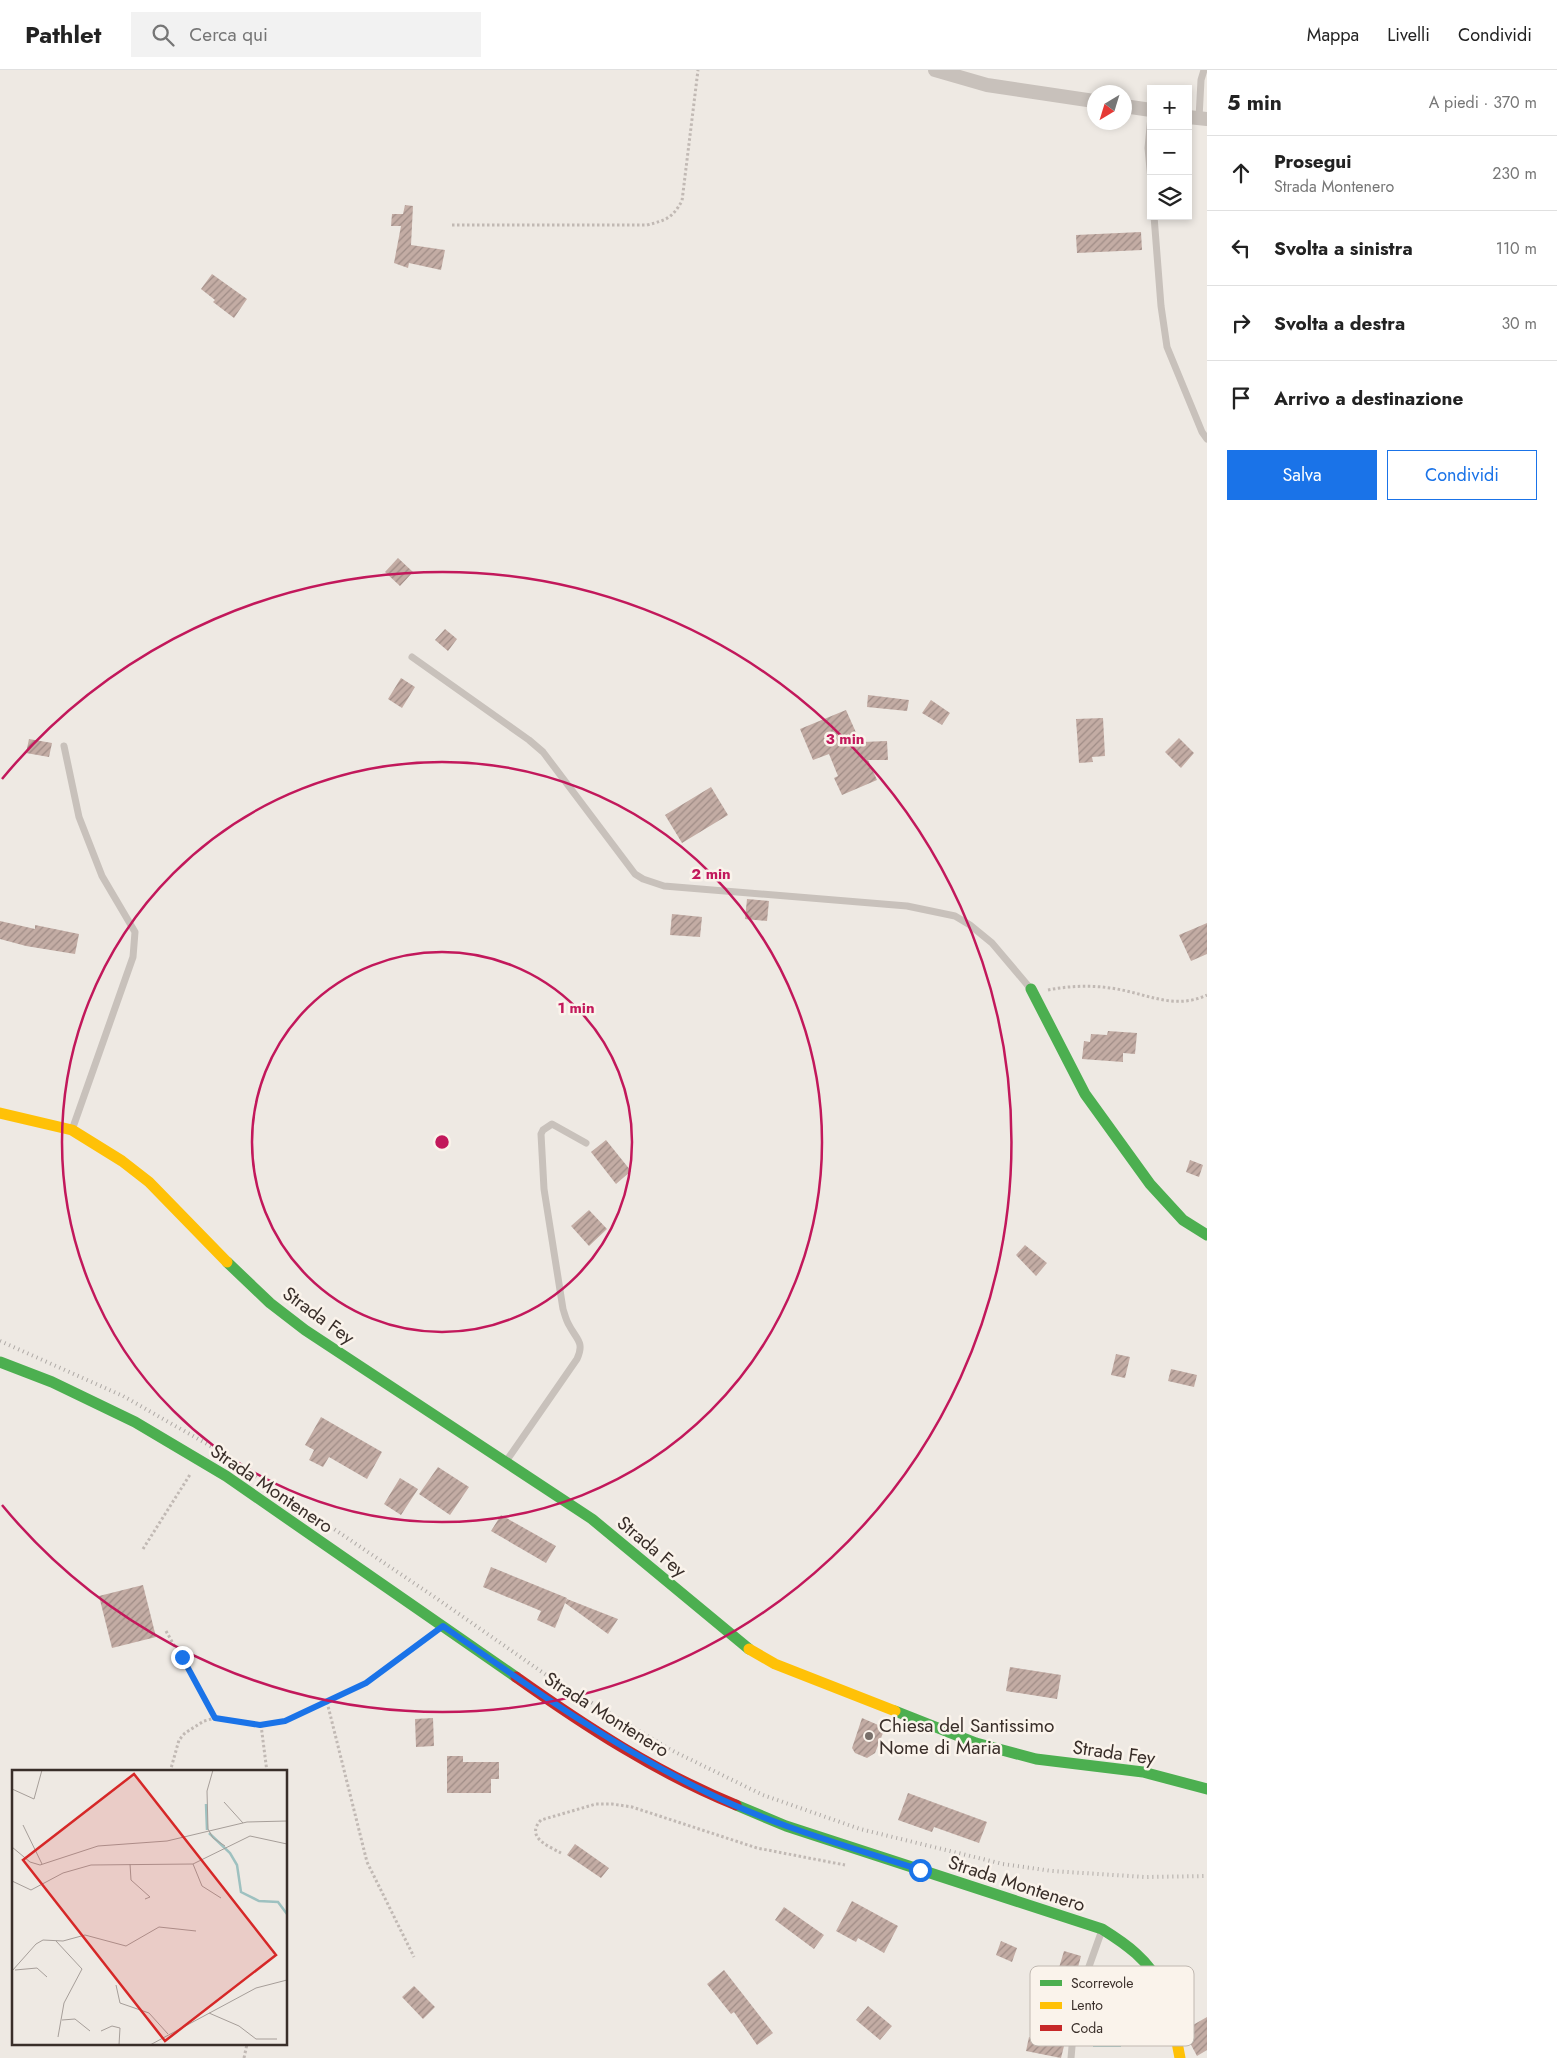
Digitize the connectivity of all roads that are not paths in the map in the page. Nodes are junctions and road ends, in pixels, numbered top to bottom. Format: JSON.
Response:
{"nodes":[{"id":1,"x":935,"y":70,"type":"edge"},
{"id":2,"x":1204,"y":70,"type":"edge"},
{"id":3,"x":1087,"y":100,"type":"edge"},
{"id":4,"x":1132,"y":107,"type":"edge"},
{"id":5,"x":1147,"y":109,"type":"edge"},
{"id":6,"x":1198,"y":118,"type":"edge"},
{"id":7,"x":1150,"y":130,"type":"edge"},
{"id":8,"x":1151,"y":175,"type":"edge"},
{"id":9,"x":1154,"y":220,"type":"edge"},
{"id":10,"x":1207,"y":440,"type":"edge"},
{"id":11,"x":412,"y":656,"type":"dead end"},
{"id":12,"x":64,"y":746,"type":"dead end"},
{"id":13,"x":1032,"y":991,"type":"joint"},
{"id":14,"x":0,"y":1112,"type":"edge"},
{"id":15,"x":72,"y":1130,"type":"junction"},
{"id":16,"x":586,"y":1143,"type":"dead end"},
{"id":17,"x":1207,"y":1235,"type":"edge"},
{"id":18,"x":0,"y":1362,"type":"edge"},
{"id":19,"x":506,"y":1461,"type":"junction"},
{"id":20,"x":1207,"y":1789,"type":"edge"},
{"id":21,"x":1102,"y":1929,"type":"junction"},
{"id":22,"x":1090,"y":1966,"type":"edge"},
{"id":23,"x":1149,"y":1966,"type":"edge"}],
"edges":[{"from":1,"to":3,"type":"street"},
{"from":2,"to":6,"type":"lane"},
{"from":4,"to":5,"type":"street"},
{"from":7,"to":8,"type":"lane"},
{"from":9,"to":10,"type":"lane"},
{"from":11,"to":13,"type":"lane"},
{"from":12,"to":15,"type":"lane"},
{"from":13,"to":17,"type":"street"},
{"from":14,"to":15,"type":"street","name":"Strada Fey"},
{"from":15,"to":19,"type":"street","name":"Strada Fey"},
{"from":16,"to":19,"type":"lane"},
{"from":18,"to":21,"type":"street","name":"Strada Montenero"},
{"from":19,"to":20,"type":"street","name":"Strada Fey"},
{"from":21,"to":22,"type":"lane"},
{"from":21,"to":23,"type":"street","name":"Strada Montenero"}]}
